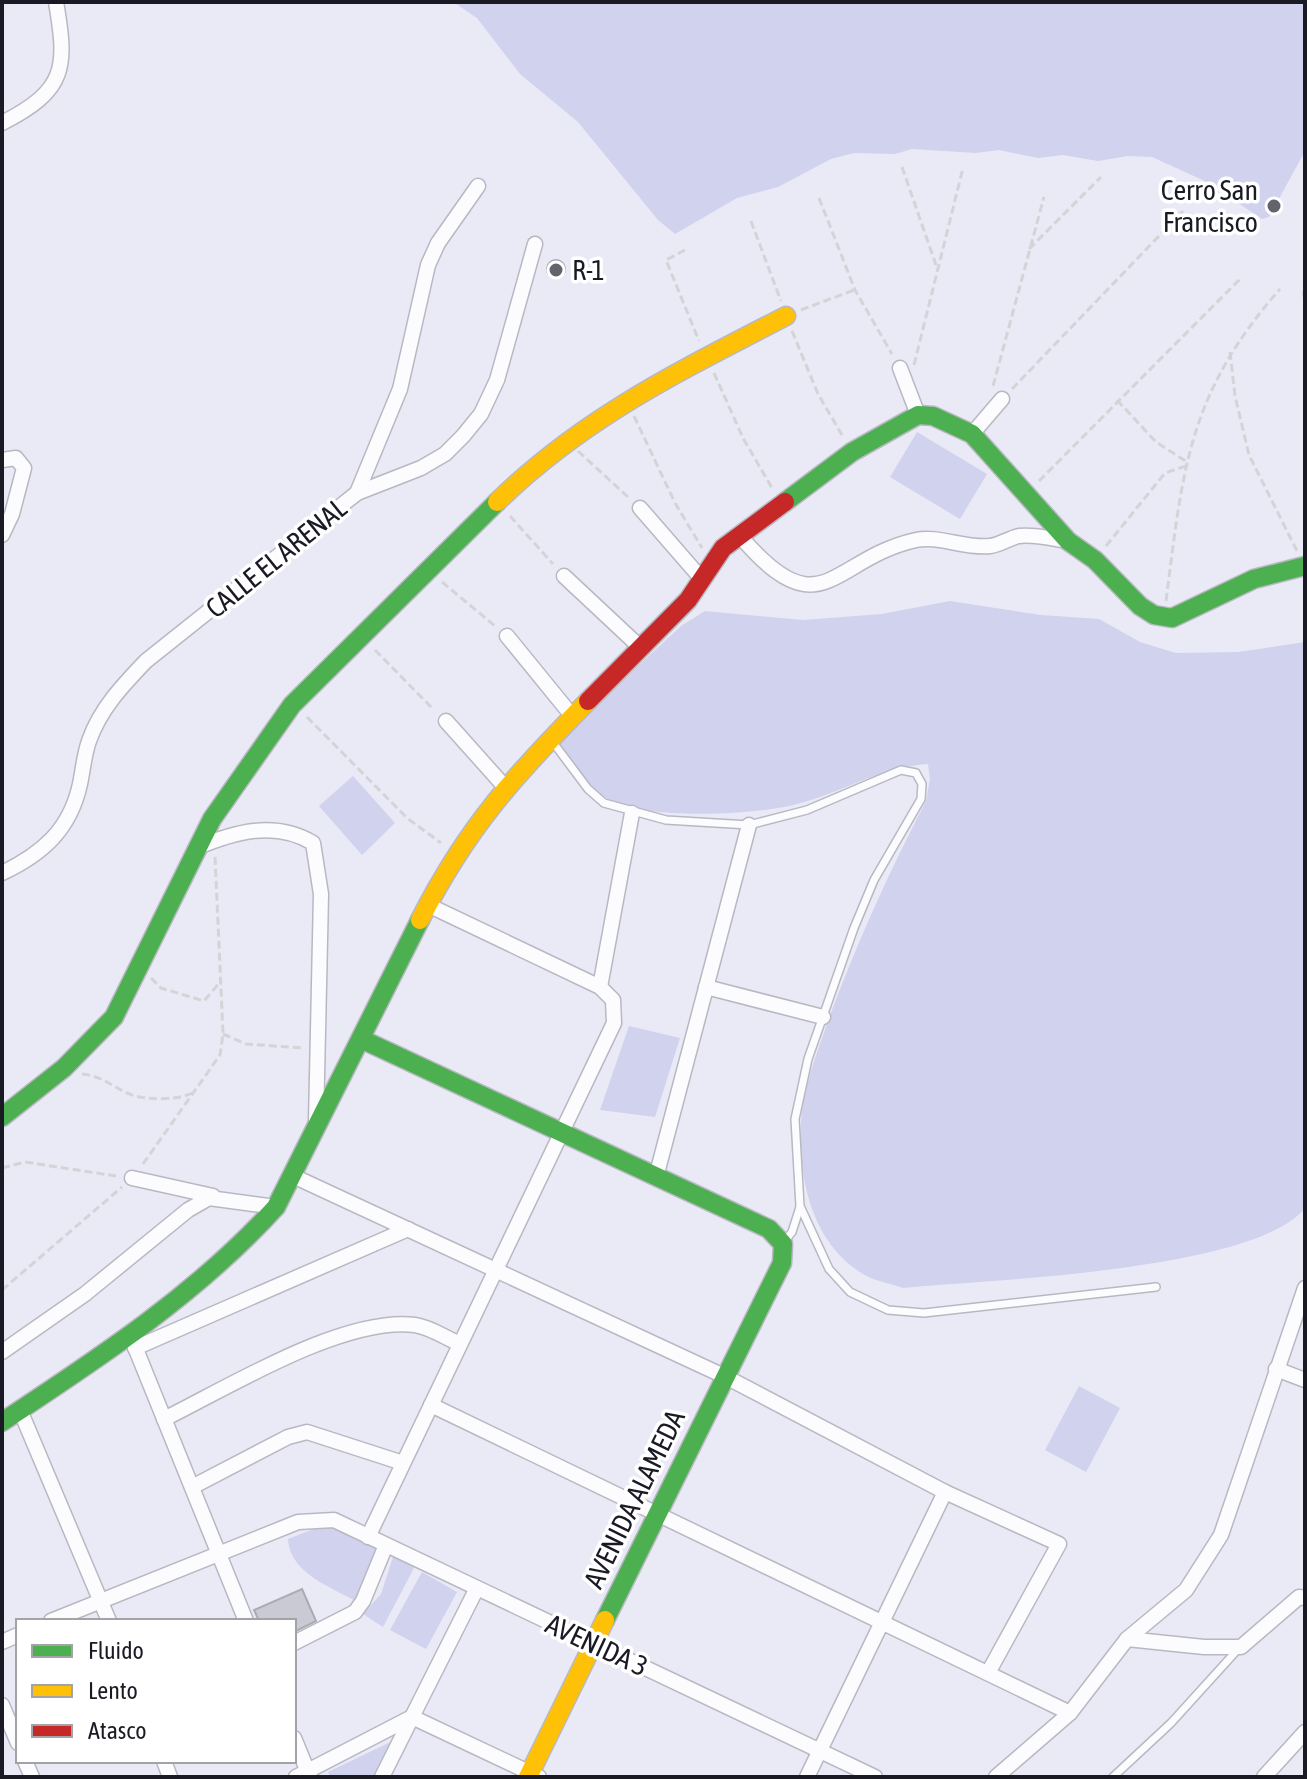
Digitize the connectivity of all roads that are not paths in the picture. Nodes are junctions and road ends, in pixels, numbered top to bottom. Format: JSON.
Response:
{"nodes":[{"id":1,"x":56,"y":2,"type":"edge"},
{"id":2,"x":2,"y":123,"type":"edge"},
{"id":3,"x":478,"y":186,"type":"dead end"},
{"id":4,"x":535,"y":244,"type":"dead end"},
{"id":5,"x":786,"y":316,"type":"road end"},
{"id":6,"x":900,"y":368,"type":"road end"},
{"id":7,"x":1002,"y":399,"type":"road end"},
{"id":8,"x":918,"y":415,"type":"junction"},
{"id":9,"x":972,"y":434,"type":"junction"},
{"id":10,"x":2,"y":460,"type":"edge"},
{"id":11,"x":357,"y":493,"type":"junction"},
{"id":12,"x":640,"y":508,"type":"road end"},
{"id":13,"x":2,"y":535,"type":"edge"},
{"id":14,"x":740,"y":536,"type":"junction"},
{"id":15,"x":1068,"y":541,"type":"junction"},
{"id":16,"x":1304,"y":566,"type":"edge"},
{"id":17,"x":705,"y":569,"type":"junction"},
{"id":18,"x":564,"y":576,"type":"road end"},
{"id":19,"x":507,"y":636,"type":"road end"},
{"id":20,"x":642,"y":649,"type":"junction"},
{"id":21,"x":573,"y":717,"type":"junction"},
{"id":22,"x":446,"y":721,"type":"road end"},
{"id":23,"x":550,"y":739,"type":"junction"},
{"id":24,"x":505,"y":787,"type":"junction"},
{"id":25,"x":632,"y":813,"type":"junction"},
{"id":26,"x":749,"y":825,"type":"junction"},
{"id":27,"x":196,"y":848,"type":"junction"},
{"id":28,"x":2,"y":873,"type":"edge"},
{"id":29,"x":428,"y":905,"type":"junction"},
{"id":30,"x":600,"y":987,"type":"junction"},
{"id":31,"x":706,"y":987,"type":"junction"},
{"id":32,"x":823,"y":1017,"type":"junction"},
{"id":33,"x":361,"y":1039,"type":"junction"},
{"id":34,"x":2,"y":1117,"type":"edge"},
{"id":35,"x":316,"y":1131,"type":"junction"},
{"id":36,"x":562,"y":1133,"type":"junction"},
{"id":37,"x":293,"y":1176,"type":"junction"},
{"id":38,"x":656,"y":1177,"type":"junction"},
{"id":39,"x":132,"y":1178,"type":"road end"},
{"id":40,"x":225,"y":1199,"type":"junction"},
{"id":41,"x":800,"y":1206,"type":"junction"},
{"id":42,"x":276,"y":1207,"type":"junction"},
{"id":43,"x":408,"y":1229,"type":"junction"},
{"id":44,"x":783,"y":1244,"type":"junction"},
{"id":45,"x":496,"y":1270,"type":"junction"},
{"id":46,"x":1156,"y":1287,"type":"dead end"},
{"id":47,"x":1305,"y":1288,"type":"edge"},
{"id":48,"x":133,"y":1342,"type":"junction"},
{"id":49,"x":460,"y":1344,"type":"junction"},
{"id":50,"x":2,"y":1352,"type":"edge"},
{"id":51,"x":1276,"y":1369,"type":"junction"},
{"id":52,"x":726,"y":1377,"type":"junction"},
{"id":53,"x":1305,"y":1380,"type":"edge"},
{"id":54,"x":431,"y":1405,"type":"junction"},
{"id":55,"x":20,"y":1410,"type":"junction"},
{"id":56,"x":164,"y":1419,"type":"junction"},
{"id":57,"x":2,"y":1422,"type":"edge"},
{"id":58,"x":403,"y":1463,"type":"junction"},
{"id":59,"x":192,"y":1487,"type":"junction"},
{"id":60,"x":945,"y":1492,"type":"junction"},
{"id":61,"x":658,"y":1515,"type":"junction"},
{"id":62,"x":368,"y":1537,"type":"junction"},
{"id":63,"x":386,"y":1545,"type":"junction"},
{"id":64,"x":219,"y":1554,"type":"junction"},
{"id":65,"x":477,"y":1588,"type":"junction"},
{"id":66,"x":1302,"y":1598,"type":"edge"},
{"id":67,"x":101,"y":1600,"type":"junction"},
{"id":68,"x":56,"y":1619,"type":"edge"},
{"id":69,"x":108,"y":1619,"type":"edge"},
{"id":70,"x":245,"y":1619,"type":"edge"},
{"id":71,"x":882,"y":1623,"type":"junction"},
{"id":72,"x":1127,"y":1639,"type":"junction"},
{"id":73,"x":296,"y":1642,"type":"edge"},
{"id":74,"x":594,"y":1644,"type":"junction"},
{"id":75,"x":1241,"y":1647,"type":"junction"},
{"id":76,"x":988,"y":1673,"type":"junction"},
{"id":77,"x":2,"y":1705,"type":"edge"},
{"id":78,"x":1070,"y":1713,"type":"junction"},
{"id":79,"x":412,"y":1717,"type":"junction"},
{"id":80,"x":1305,"y":1732,"type":"edge"},
{"id":81,"x":16,"y":1738,"type":"edge"},
{"id":82,"x":296,"y":1745,"type":"edge"},
{"id":83,"x":820,"y":1751,"type":"junction"},
{"id":84,"x":305,"y":1775,"type":"edge"},
{"id":85,"x":533,"y":1776,"type":"edge"},
{"id":86,"x":382,"y":1777,"type":"edge"},
{"id":87,"x":807,"y":1777,"type":"edge"},
{"id":88,"x":875,"y":1777,"type":"edge"},
{"id":89,"x":996,"y":1777,"type":"edge"},
{"id":90,"x":1113,"y":1777,"type":"edge"},
{"id":91,"x":1264,"y":1777,"type":"edge"}],
"edges":[{"from":1,"to":2,"type":"street"},
{"from":3,"to":11,"type":"street"},
{"from":4,"to":11,"type":"street","name":"CALLE EL ARENAL"},
{"from":5,"to":27,"type":"street"},
{"from":6,"to":8,"type":"street"},
{"from":7,"to":9,"type":"street"},
{"from":8,"to":9,"type":"street"},
{"from":8,"to":14,"type":"street"},
{"from":9,"to":15,"type":"street"},
{"from":10,"to":13,"type":"street"},
{"from":11,"to":28,"type":"street","name":"CALLE EL ARENAL"},
{"from":12,"to":17,"type":"street"},
{"from":14,"to":15,"type":"street"},
{"from":14,"to":17,"type":"street"},
{"from":15,"to":16,"type":"street"},
{"from":17,"to":20,"type":"street"},
{"from":18,"to":20,"type":"street"},
{"from":19,"to":21,"type":"street"},
{"from":20,"to":21,"type":"street"},
{"from":21,"to":23,"type":"street"},
{"from":22,"to":24,"type":"street"},
{"from":23,"to":24,"type":"street"},
{"from":23,"to":25,"type":"lane"},
{"from":24,"to":29,"type":"street"},
{"from":25,"to":26,"type":"lane"},
{"from":25,"to":30,"type":"street"},
{"from":26,"to":31,"type":"street"},
{"from":26,"to":32,"type":"lane"},
{"from":27,"to":34,"type":"street"},
{"from":27,"to":35,"type":"street"},
{"from":29,"to":30,"type":"street"},
{"from":29,"to":33,"type":"street"},
{"from":30,"to":36,"type":"street"},
{"from":31,"to":32,"type":"street"},
{"from":31,"to":38,"type":"street"},
{"from":32,"to":41,"type":"lane"},
{"from":33,"to":35,"type":"street"},
{"from":33,"to":36,"type":"street"},
{"from":35,"to":37,"type":"street"},
{"from":36,"to":38,"type":"street"},
{"from":36,"to":45,"type":"street"},
{"from":37,"to":42,"type":"street"},
{"from":37,"to":43,"type":"street"},
{"from":38,"to":44,"type":"street"},
{"from":39,"to":40,"type":"street"},
{"from":40,"to":42,"type":"street"},
{"from":40,"to":50,"type":"street"},
{"from":41,"to":44,"type":"lane"},
{"from":41,"to":46,"type":"lane"},
{"from":42,"to":48,"type":"street"},
{"from":43,"to":45,"type":"street"},
{"from":43,"to":48,"type":"street"},
{"from":44,"to":52,"type":"street","name":"AVENIDA ALAMEDA"},
{"from":45,"to":49,"type":"street"},
{"from":45,"to":52,"type":"street"},
{"from":47,"to":51,"type":"street"},
{"from":48,"to":55,"type":"street"},
{"from":48,"to":56,"type":"street"},
{"from":49,"to":54,"type":"street"},
{"from":49,"to":56,"type":"street"},
{"from":51,"to":53,"type":"street"},
{"from":51,"to":72,"type":"street"},
{"from":52,"to":60,"type":"street"},
{"from":52,"to":61,"type":"street","name":"AVENIDA ALAMEDA"},
{"from":54,"to":58,"type":"street"},
{"from":54,"to":61,"type":"street"},
{"from":55,"to":57,"type":"street"},
{"from":55,"to":67,"type":"street"},
{"from":56,"to":59,"type":"street"},
{"from":58,"to":59,"type":"street"},
{"from":58,"to":62,"type":"street"},
{"from":59,"to":64,"type":"street"},
{"from":60,"to":71,"type":"street"},
{"from":60,"to":76,"type":"street"},
{"from":61,"to":71,"type":"street"},
{"from":61,"to":74,"type":"street","name":"AVENIDA ALAMEDA"},
{"from":62,"to":63,"type":"street","name":"AVENIDA 3"},
{"from":62,"to":64,"type":"street","name":"AVENIDA 3"},
{"from":63,"to":65,"type":"street","name":"AVENIDA 3"},
{"from":63,"to":73,"type":"street"},
{"from":64,"to":67,"type":"street"},
{"from":64,"to":70,"type":"street"},
{"from":65,"to":74,"type":"street","name":"AVENIDA 3"},
{"from":65,"to":79,"type":"street"},
{"from":66,"to":75,"type":"street"},
{"from":67,"to":68,"type":"street"},
{"from":67,"to":69,"type":"street"},
{"from":71,"to":76,"type":"street"},
{"from":71,"to":83,"type":"street"},
{"from":72,"to":75,"type":"street"},
{"from":72,"to":78,"type":"street"},
{"from":74,"to":83,"type":"street","name":"AVENIDA 3"},
{"from":74,"to":85,"type":"street","name":"AVENIDA ALAMEDA"},
{"from":75,"to":90,"type":"lane"},
{"from":76,"to":78,"type":"street"},
{"from":77,"to":81,"type":"street"},
{"from":78,"to":89,"type":"street"},
{"from":79,"to":84,"type":"street"},
{"from":79,"to":85,"type":"street"},
{"from":79,"to":86,"type":"street"},
{"from":80,"to":91,"type":"street"},
{"from":82,"to":84,"type":"street"},
{"from":83,"to":87,"type":"street"},
{"from":83,"to":88,"type":"street","name":"AVENIDA 3"}]}
